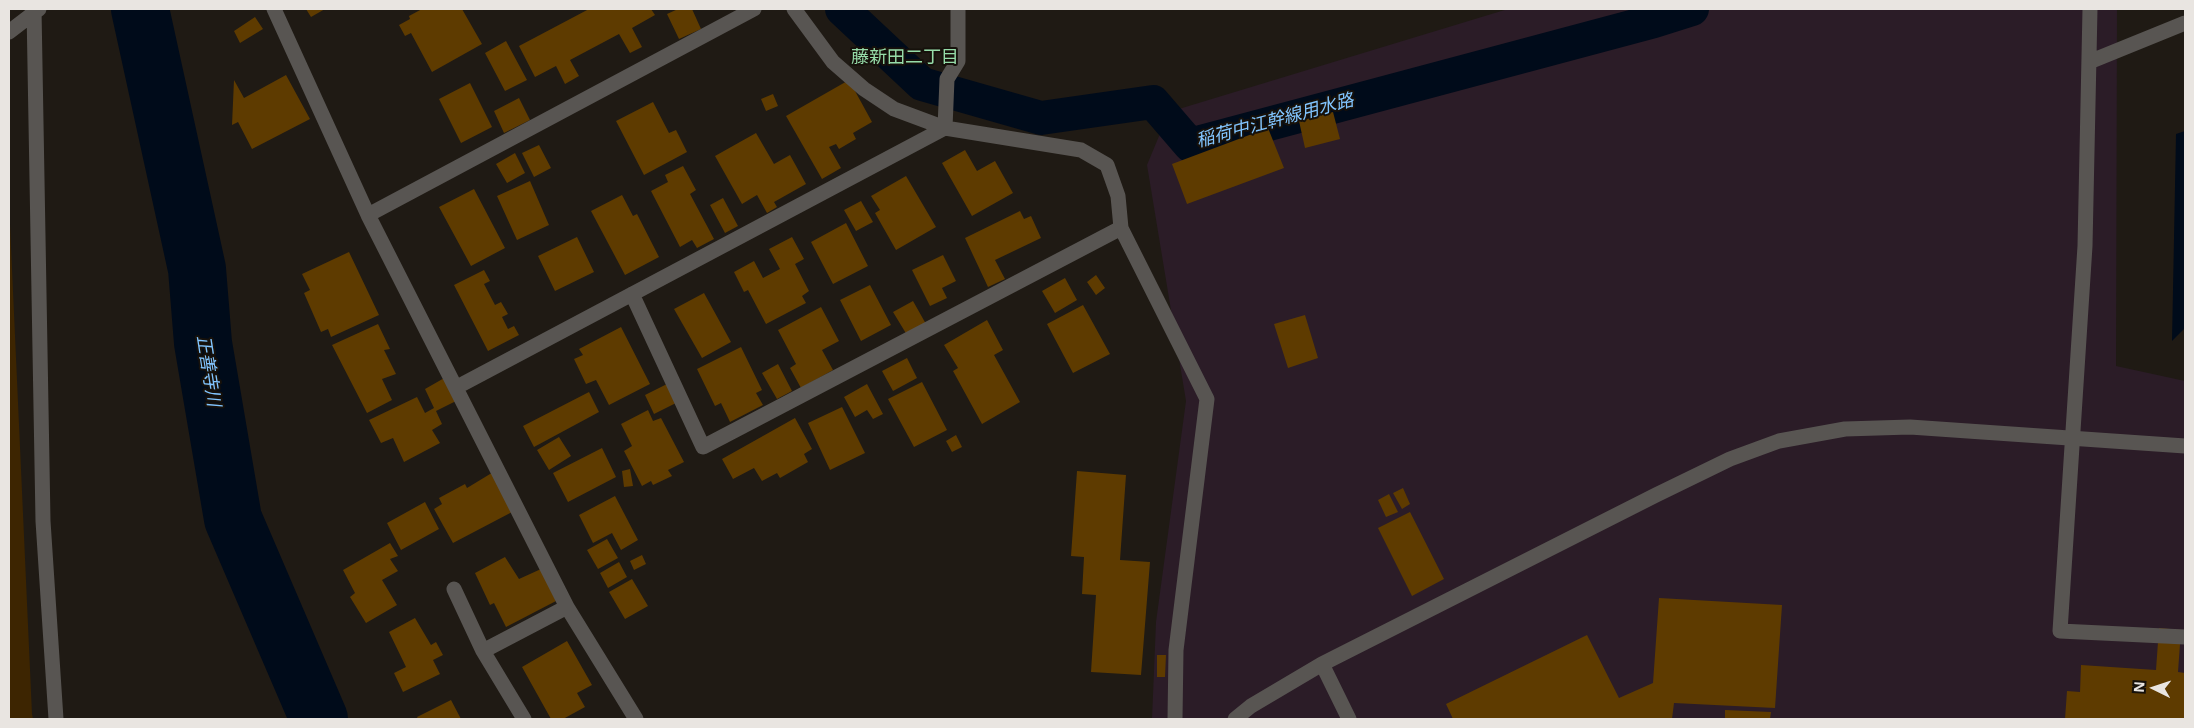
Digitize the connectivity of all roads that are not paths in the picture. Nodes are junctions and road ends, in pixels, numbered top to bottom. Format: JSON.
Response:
{"nodes":[{"id":1,"x":274,"y":9,"type":"edge"},
{"id":2,"x":754,"y":9,"type":"edge"},
{"id":3,"x":794,"y":9,"type":"edge"},
{"id":4,"x":958,"y":9,"type":"edge"},
{"id":5,"x":2090,"y":9,"type":"edge"},
{"id":6,"x":36,"y":10,"type":"edge"},
{"id":7,"x":2185,"y":23,"type":"edge"},
{"id":8,"x":9,"y":32,"type":"edge"},
{"id":9,"x":2089,"y":62,"type":"junction"},
{"id":10,"x":945,"y":128,"type":"junction"},
{"id":11,"x":368,"y":215,"type":"junction"},
{"id":12,"x":1121,"y":228,"type":"junction"},
{"id":13,"x":632,"y":294,"type":"junction"},
{"id":14,"x":456,"y":387,"type":"junction"},
{"id":15,"x":2074,"y":438,"type":"junction"},
{"id":16,"x":2185,"y":446,"type":"edge"},
{"id":17,"x":454,"y":589,"type":"dead end"},
{"id":18,"x":567,"y":607,"type":"junction"},
{"id":19,"x":2185,"y":637,"type":"edge"},
{"id":20,"x":482,"y":651,"type":"junction"},
{"id":21,"x":1322,"y":664,"type":"junction"},
{"id":22,"x":56,"y":719,"type":"edge"},
{"id":23,"x":524,"y":719,"type":"edge"},
{"id":24,"x":636,"y":719,"type":"edge"},
{"id":25,"x":1175,"y":719,"type":"edge"},
{"id":26,"x":1235,"y":719,"type":"edge"},
{"id":27,"x":1349,"y":719,"type":"edge"}],
"edges":[{"from":1,"to":11,"type":"street"},
{"from":2,"to":11,"type":"street"},
{"from":3,"to":10,"type":"street"},
{"from":4,"to":10,"type":"street"},
{"from":5,"to":9,"type":"street"},
{"from":6,"to":8,"type":"street"},
{"from":6,"to":22,"type":"street"},
{"from":7,"to":9,"type":"street"},
{"from":9,"to":15,"type":"street"},
{"from":10,"to":12,"type":"street"},
{"from":10,"to":13,"type":"street"},
{"from":11,"to":14,"type":"street"},
{"from":12,"to":13,"type":"street"},
{"from":12,"to":25,"type":"street"},
{"from":13,"to":14,"type":"street"},
{"from":14,"to":18,"type":"street"},
{"from":15,"to":16,"type":"street"},
{"from":15,"to":19,"type":"street"},
{"from":15,"to":21,"type":"street"},
{"from":17,"to":20,"type":"street"},
{"from":18,"to":20,"type":"street"},
{"from":18,"to":24,"type":"street"},
{"from":20,"to":23,"type":"street"},
{"from":21,"to":26,"type":"street"},
{"from":21,"to":27,"type":"street"}]}
